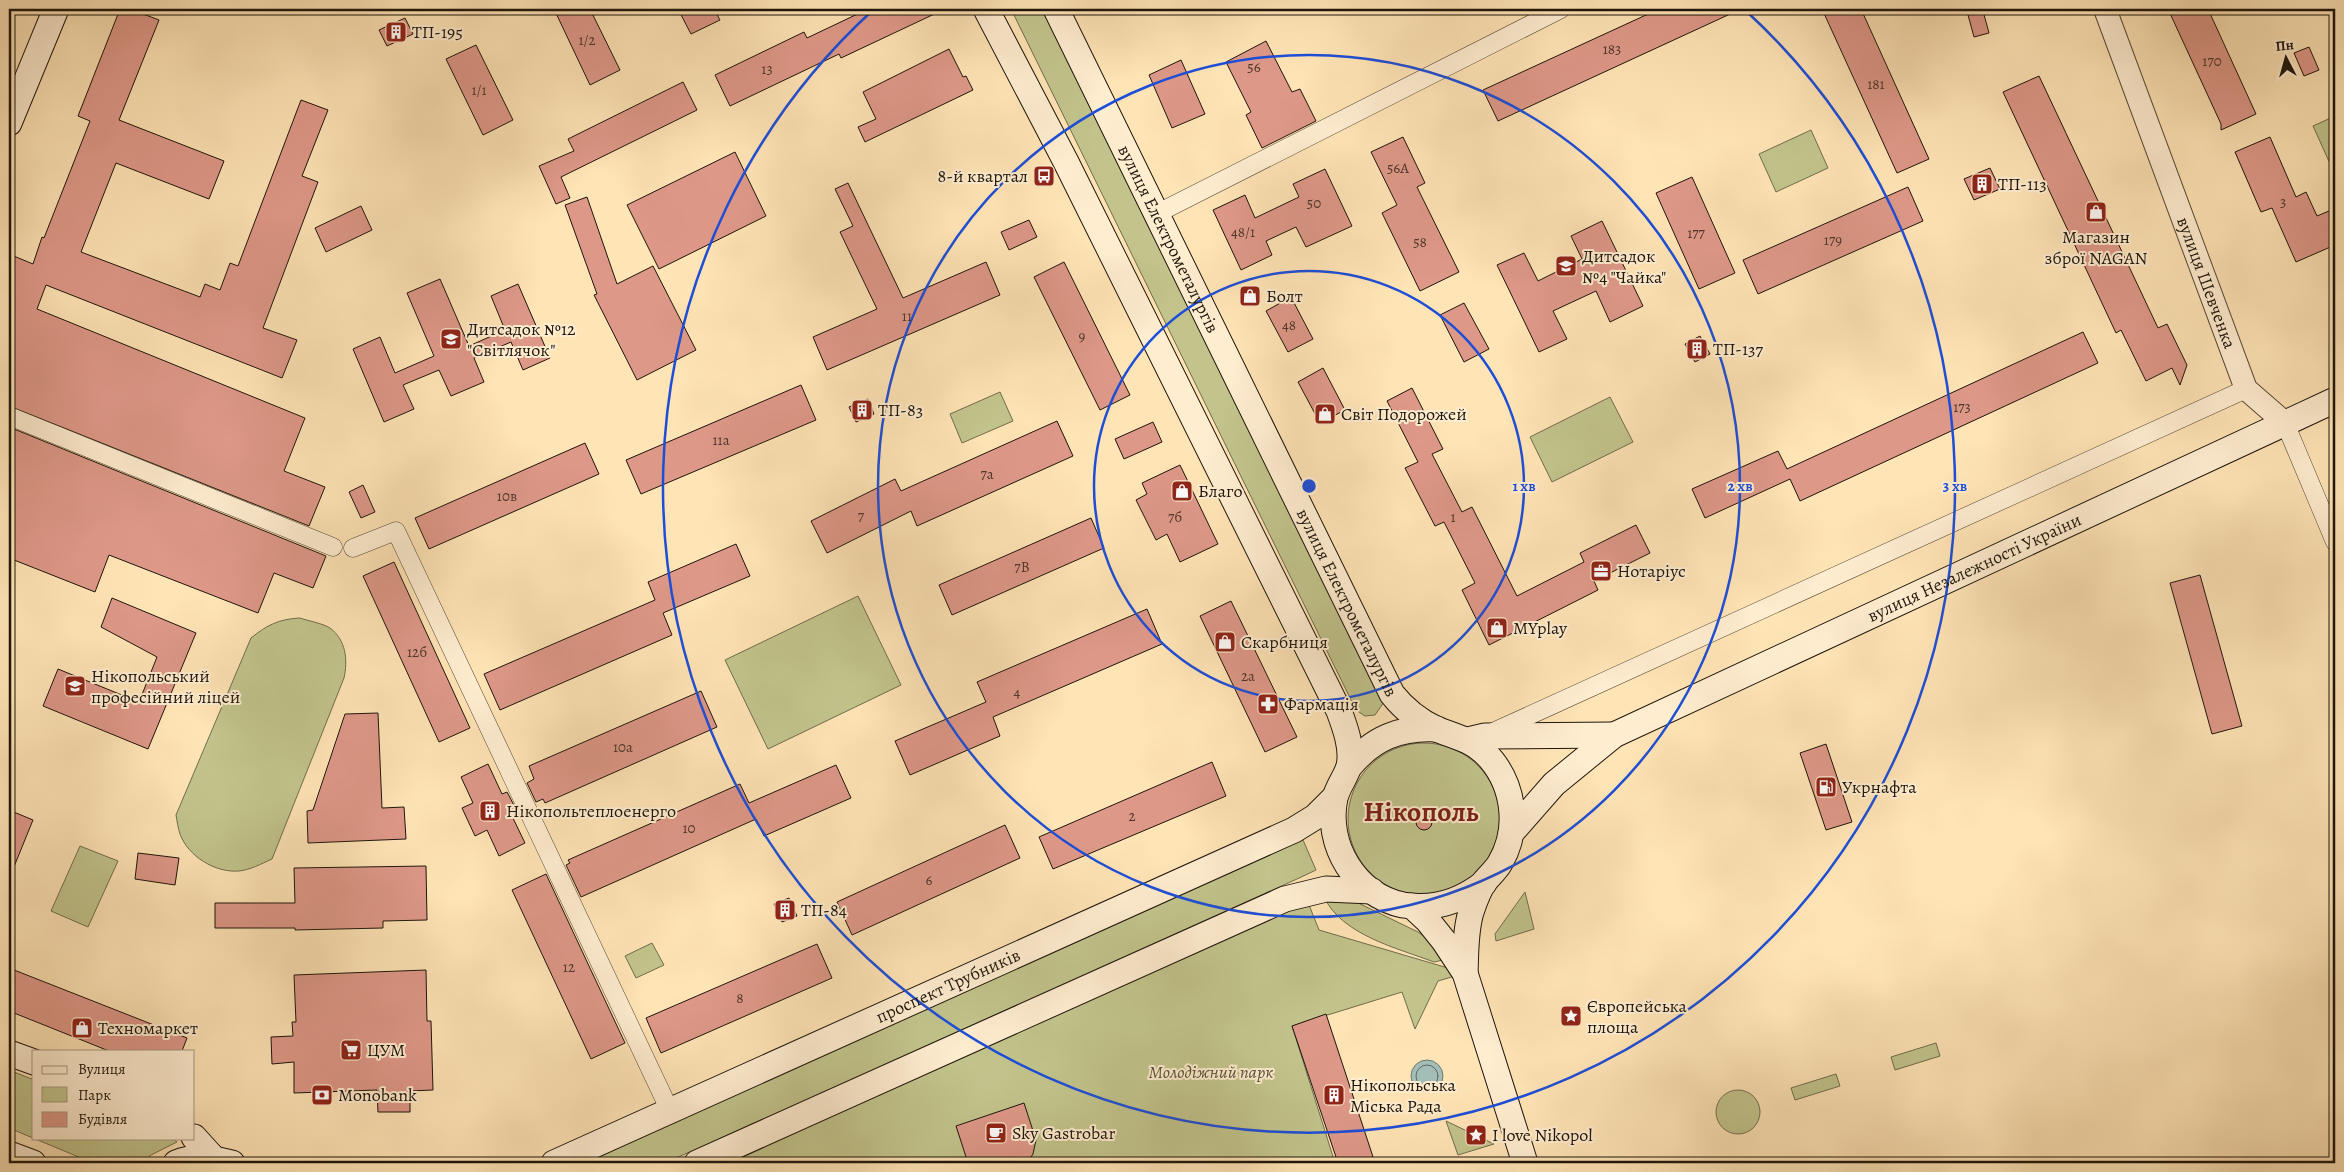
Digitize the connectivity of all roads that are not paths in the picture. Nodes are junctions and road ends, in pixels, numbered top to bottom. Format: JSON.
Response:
{"nodes":[{"id":1,"x":56,"y":9,"type":"edge"},
{"id":2,"x":986,"y":9,"type":"edge"},
{"id":3,"x":1056,"y":9,"type":"edge"},
{"id":4,"x":1561,"y":9,"type":"edge"},
{"id":5,"x":2105,"y":9,"type":"edge"},
{"id":6,"x":9,"y":124,"type":"edge"},
{"id":7,"x":1156,"y":214,"type":"junction"},
{"id":8,"x":2246,"y":389,"type":"junction"},
{"id":9,"x":2335,"y":400,"type":"edge"},
{"id":10,"x":9,"y":416,"type":"edge"},
{"id":11,"x":2285,"y":423,"type":"junction"},
{"id":12,"x":2335,"y":542,"type":"edge"},
{"id":13,"x":333,"y":547,"type":"dead end"},
{"id":14,"x":353,"y":548,"type":"dead end"},
{"id":15,"x":1437,"y":729,"type":"junction"},
{"id":16,"x":1614,"y":736,"type":"junction"},
{"id":17,"x":1476,"y":738,"type":"junction"},
{"id":18,"x":1349,"y":767,"type":"junction"},
{"id":19,"x":1335,"y":797,"type":"junction"},
{"id":20,"x":1511,"y":833,"type":"junction"},
{"id":21,"x":1484,"y":883,"type":"junction"},
{"id":22,"x":1372,"y":891,"type":"junction"},
{"id":23,"x":1412,"y":906,"type":"junction"},
{"id":24,"x":1465,"y":973,"type":"junction"},
{"id":25,"x":9,"y":1053,"type":"edge"},
{"id":26,"x":32,"y":1061,"type":"edge"},
{"id":27,"x":670,"y":1111,"type":"junction"},
{"id":28,"x":195,"y":1138,"type":"edge"},
{"id":29,"x":9,"y":1154,"type":"edge"},
{"id":30,"x":222,"y":1161,"type":"edge"},
{"id":31,"x":33,"y":1163,"type":"edge"},
{"id":32,"x":176,"y":1163,"type":"edge"},
{"id":33,"x":554,"y":1163,"type":"edge"},
{"id":34,"x":697,"y":1163,"type":"edge"},
{"id":35,"x":1525,"y":1163,"type":"edge"}],
"edges":[{"from":1,"to":6,"type":"main road"},
{"from":2,"to":18,"type":"main road","name":"вулиця Електрометалургів"},
{"from":3,"to":7,"type":"main road","name":"вулиця Електрометалургів"},
{"from":4,"to":7,"type":"street"},
{"from":5,"to":8,"type":"street","name":"вулиця Шевченка"},
{"from":7,"to":15,"type":"main road","name":"вулиця Електрометалургів"},
{"from":8,"to":11,"type":"street","name":"вулиця Шевченка"},
{"from":8,"to":17,"type":"street"},
{"from":9,"to":11,"type":"main road","name":"вулиця Незалежності України"},
{"from":10,"to":13,"type":"street"},
{"from":11,"to":12,"type":"street","name":"вулиця Шевченка"},
{"from":11,"to":16,"type":"main road","name":"вулиця Незалежності України"},
{"from":14,"to":27,"type":"street"},
{"from":15,"to":17,"type":"main road","name":"вулиця Електрометалургів"},
{"from":15,"to":18,"type":"main road"},
{"from":16,"to":17,"type":"main road"},
{"from":16,"to":20,"type":"main road"},
{"from":17,"to":20,"type":"main road","name":"вулиця Електрометалургів"},
{"from":18,"to":19,"type":"main road","name":"вулиця Електрометалургів"},
{"from":19,"to":22,"type":"main road","name":"вулиця Електрометалургів"},
{"from":19,"to":27,"type":"main road","name":"проспект Трубників"},
{"from":20,"to":21,"type":"main road","name":"вулиця Електрометалургів"},
{"from":21,"to":23,"type":"main road"},
{"from":21,"to":24,"type":"main road","name":"вулиця Електрометалургів"},
{"from":22,"to":23,"type":"main road","name":"вулиця Електрометалургів"},
{"from":22,"to":34,"type":"main road"},
{"from":23,"to":24,"type":"main road","name":"вулиця Електрометалургів"},
{"from":24,"to":35,"type":"main road","name":"вулиця Електрометалургів"},
{"from":25,"to":26,"type":"main road"},
{"from":27,"to":33,"type":"main road","name":"проспект Трубників"},
{"from":28,"to":30,"type":"main road"},
{"from":29,"to":31,"type":"main road"},
{"from":30,"to":32,"type":"main road"}]}
